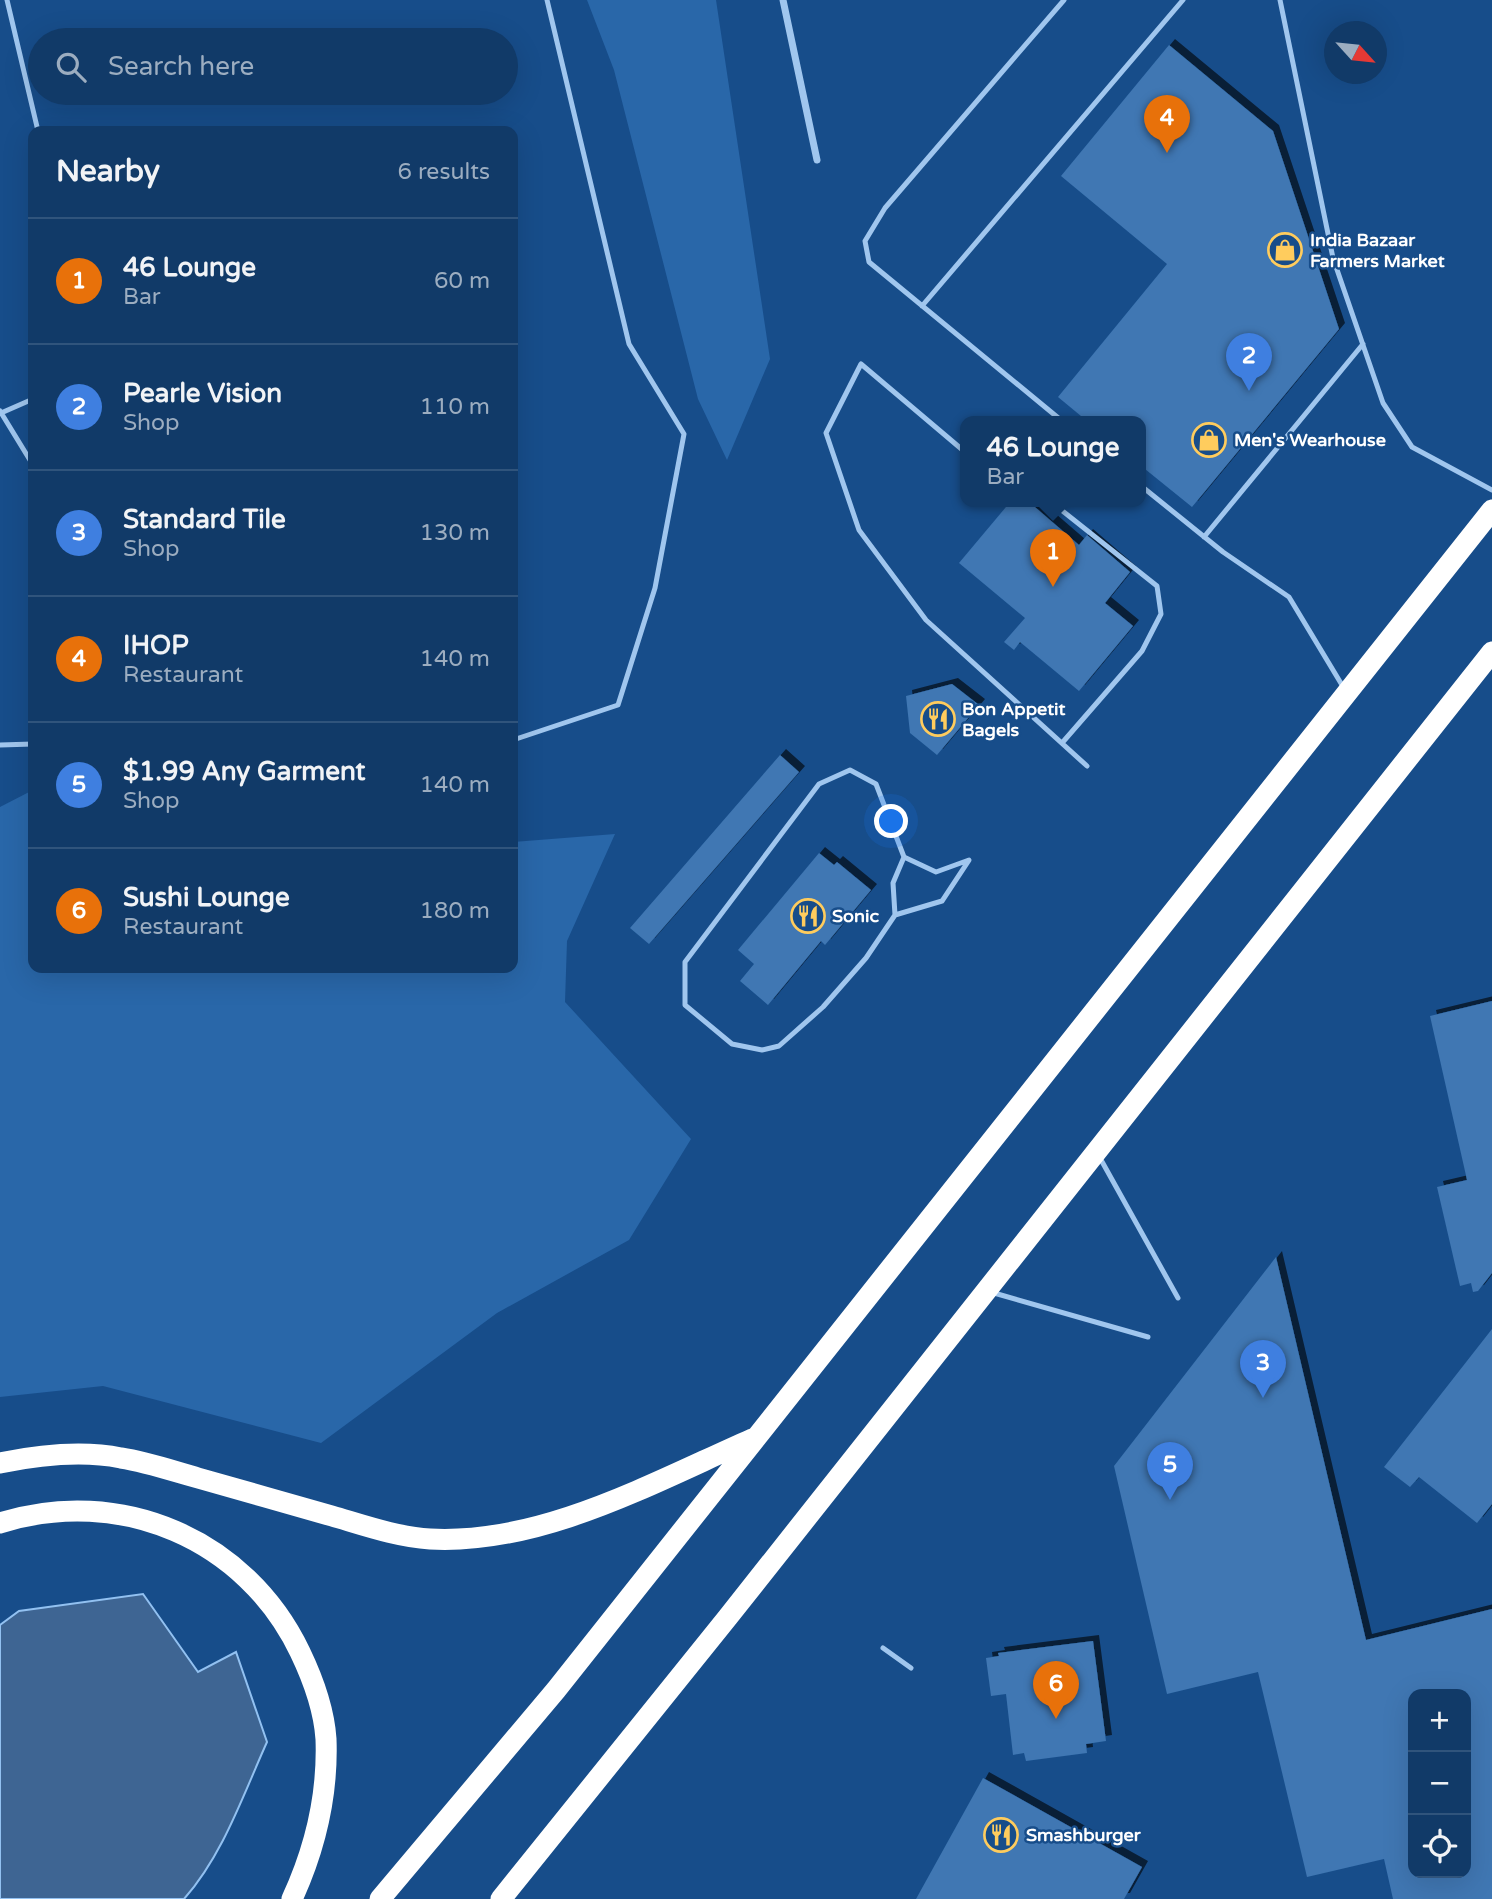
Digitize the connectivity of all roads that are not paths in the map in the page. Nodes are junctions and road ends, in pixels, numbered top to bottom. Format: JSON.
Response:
{"nodes":[{"id":1,"x":7,"y":0,"type":"edge"},
{"id":2,"x":547,"y":0,"type":"edge"},
{"id":3,"x":783,"y":0,"type":"edge"},
{"id":4,"x":1064,"y":0,"type":"edge"},
{"id":5,"x":1183,"y":0,"type":"edge"},
{"id":6,"x":1279,"y":0,"type":"edge"},
{"id":7,"x":28,"y":89,"type":"edge"},
{"id":8,"x":32,"y":105,"type":"edge"},
{"id":9,"x":37,"y":126,"type":"edge"},
{"id":10,"x":817,"y":160,"type":"dead end"},
{"id":11,"x":922,"y":306,"type":"junction"},
{"id":12,"x":1363,"y":344,"type":"junction"},
{"id":13,"x":28,"y":401,"type":"edge"},
{"id":14,"x":1,"y":412,"type":"edge"},
{"id":15,"x":1056,"y":416,"type":"edge"},
{"id":16,"x":960,"y":448,"type":"edge"},
{"id":17,"x":28,"y":457,"type":"edge"},
{"id":18,"x":1146,"y":490,"type":"edge"},
{"id":19,"x":1492,"y":490,"type":"edge"},
{"id":20,"x":1056,"y":507,"type":"edge"},
{"id":21,"x":1492,"y":510,"type":"edge"},
{"id":22,"x":1204,"y":537,"type":"junction"},
{"id":23,"x":1492,"y":652,"type":"edge"},
{"id":24,"x":1346,"y":693,"type":"junction"},
{"id":25,"x":518,"y":738,"type":"edge"},
{"id":26,"x":1062,"y":743,"type":"junction"},
{"id":27,"x":28,"y":744,"type":"edge"},
{"id":28,"x":0,"y":745,"type":"edge"},
{"id":29,"x":1087,"y":766,"type":"dead end"},
{"id":30,"x":904,"y":857,"type":"junction"},
{"id":31,"x":895,"y":915,"type":"junction"},
{"id":32,"x":1096,"y":1151,"type":"junction"},
{"id":33,"x":987,"y":1291,"type":"junction"},
{"id":34,"x":1178,"y":1298,"type":"dead end"},
{"id":35,"x":1148,"y":1336,"type":"dead end"},
{"id":36,"x":754,"y":1438,"type":"junction"},
{"id":37,"x":0,"y":1463,"type":"edge"},
{"id":38,"x":0,"y":1523,"type":"edge"},
{"id":39,"x":883,"y":1648,"type":"dead end"},
{"id":40,"x":911,"y":1668,"type":"dead end"},
{"id":41,"x":292,"y":1899,"type":"edge"},
{"id":42,"x":380,"y":1899,"type":"edge"},
{"id":43,"x":500,"y":1899,"type":"edge"}],
"edges":[{"from":1,"to":7,"type":"lane"},
{"from":2,"to":25,"type":"lane"},
{"from":3,"to":10,"type":"street"},
{"from":4,"to":11,"type":"lane"},
{"from":5,"to":11,"type":"lane"},
{"from":6,"to":12,"type":"lane"},
{"from":8,"to":9,"type":"lane"},
{"from":11,"to":15,"type":"lane"},
{"from":12,"to":19,"type":"lane"},
{"from":12,"to":22,"type":"lane"},
{"from":13,"to":14,"type":"lane"},
{"from":14,"to":17,"type":"lane"},
{"from":16,"to":26,"type":"lane"},
{"from":18,"to":22,"type":"lane"},
{"from":20,"to":26,"type":"lane"},
{"from":21,"to":24,"type":"highway"},
{"from":22,"to":24,"type":"lane"},
{"from":23,"to":32,"type":"highway"},
{"from":24,"to":36,"type":"highway"},
{"from":26,"to":29,"type":"lane"},
{"from":27,"to":28,"type":"lane"},
{"from":30,"to":31,"type":"lane"},
{"from":30,"to":31,"type":"lane"},
{"from":30,"to":31,"type":"lane"},
{"from":32,"to":33,"type":"highway"},
{"from":32,"to":34,"type":"lane"},
{"from":33,"to":35,"type":"lane"},
{"from":33,"to":43,"type":"highway"},
{"from":36,"to":37,"type":"highway"},
{"from":36,"to":42,"type":"highway"},
{"from":38,"to":41,"type":"highway"},
{"from":39,"to":40,"type":"lane"}]}
